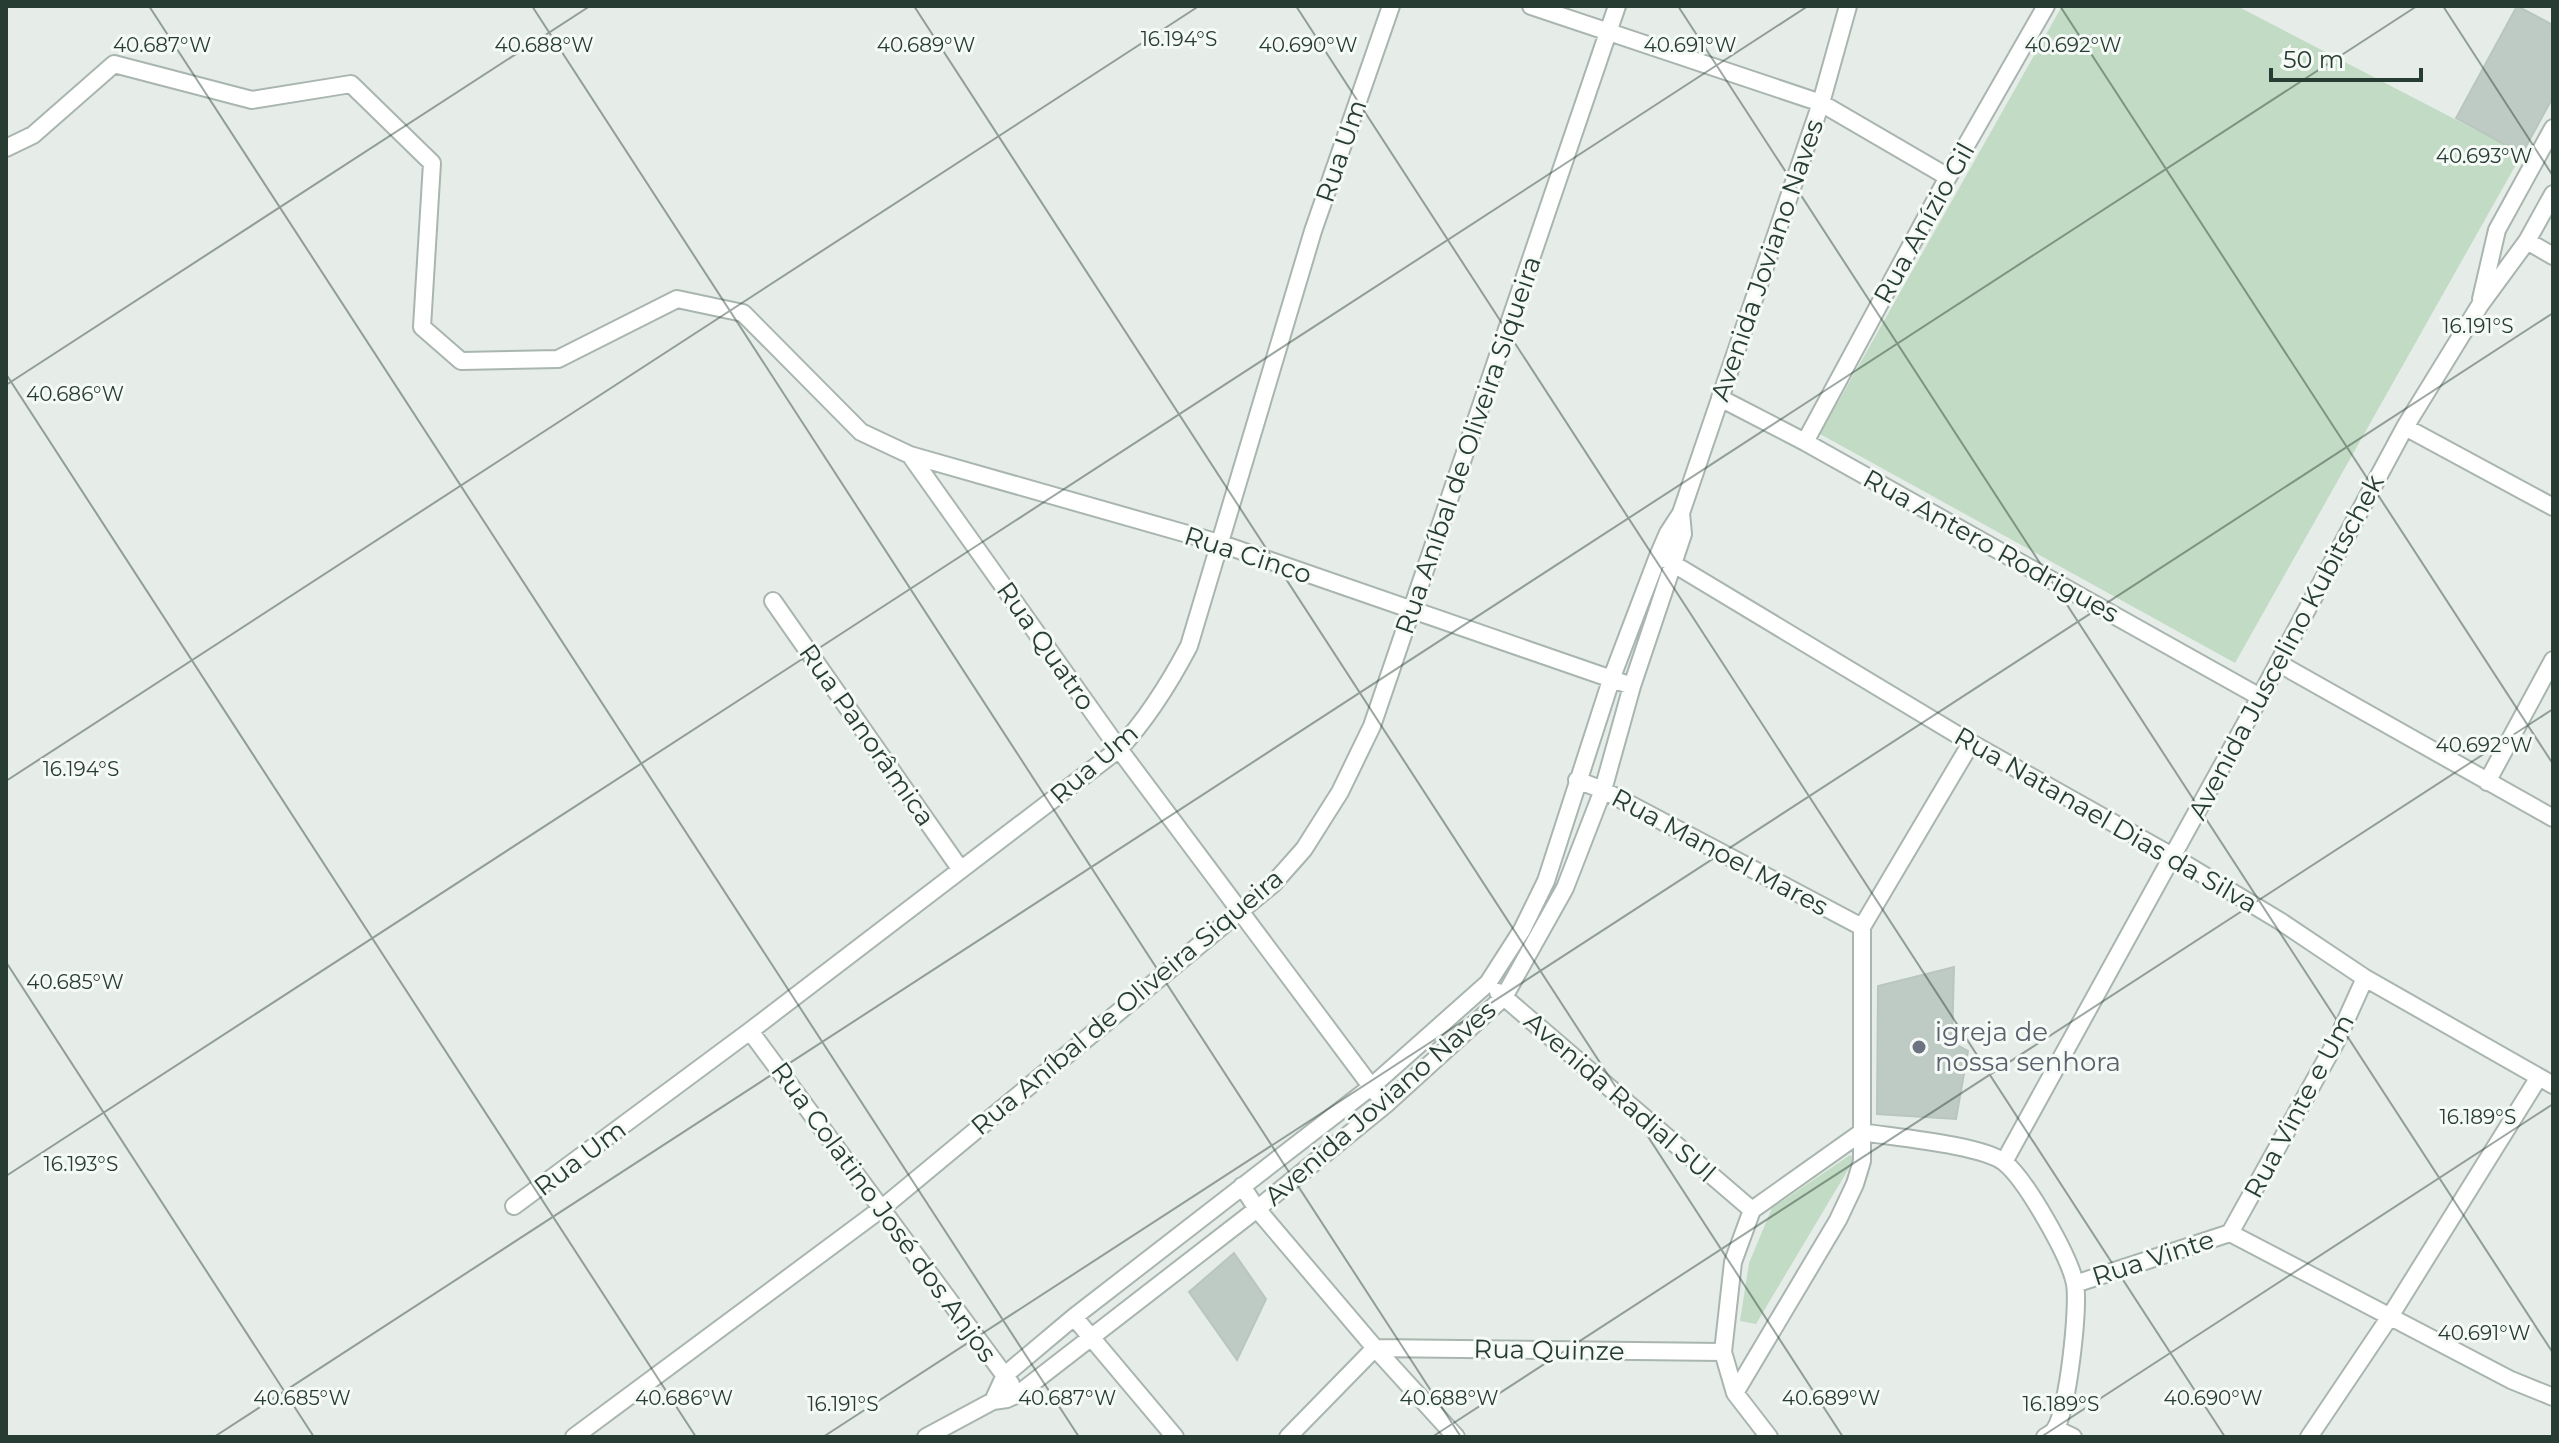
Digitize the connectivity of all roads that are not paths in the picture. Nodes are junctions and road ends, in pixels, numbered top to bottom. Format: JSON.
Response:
{"nodes":[{"id":1,"x":1391,"y":6,"type":"edge"},
{"id":2,"x":1531,"y":6,"type":"edge"},
{"id":3,"x":1617,"y":6,"type":"edge"},
{"id":4,"x":1848,"y":6,"type":"edge"},
{"id":5,"x":2046,"y":6,"type":"edge"},
{"id":6,"x":1608,"y":31,"type":"junction"},
{"id":7,"x":1821,"y":103,"type":"junction"},
{"id":8,"x":2553,"y":128,"type":"edge"},
{"id":9,"x":6,"y":148,"type":"edge"},
{"id":10,"x":1948,"y":177,"type":"junction"},
{"id":11,"x":2553,"y":194,"type":"edge"},
{"id":12,"x":2527,"y":241,"type":"junction"},
{"id":13,"x":2553,"y":256,"type":"edge"},
{"id":14,"x":2480,"y":305,"type":"junction"},
{"id":15,"x":1720,"y":398,"type":"junction"},
{"id":16,"x":2405,"y":427,"type":"junction"},
{"id":17,"x":1805,"y":442,"type":"junction"},
{"id":18,"x":910,"y":455,"type":"junction"},
{"id":19,"x":2553,"y":507,"type":"edge"},
{"id":20,"x":1681,"y":513,"type":"junction"},
{"id":21,"x":1219,"y":543,"type":"junction"},
{"id":22,"x":1658,"y":556,"type":"junction"},
{"id":23,"x":1674,"y":563,"type":"junction"},
{"id":24,"x":773,"y":601,"type":"dead end"},
{"id":25,"x":1412,"y":611,"type":"junction"},
{"id":26,"x":2553,"y":660,"type":"edge"},
{"id":27,"x":2278,"y":663,"type":"junction"},
{"id":28,"x":1612,"y":677,"type":"junction"},
{"id":29,"x":1632,"y":686,"type":"junction"},
{"id":30,"x":2260,"y":697,"type":"junction"},
{"id":31,"x":1971,"y":743,"type":"junction"},
{"id":32,"x":1119,"y":749,"type":"junction"},
{"id":33,"x":1577,"y":780,"type":"junction"},
{"id":34,"x":2487,"y":782,"type":"junction"},
{"id":35,"x":1603,"y":790,"type":"junction"},
{"id":36,"x":2553,"y":818,"type":"edge"},
{"id":37,"x":2172,"y":856,"type":"junction"},
{"id":38,"x":961,"y":870,"type":"junction"},
{"id":39,"x":1239,"y":912,"type":"junction"},
{"id":40,"x":1862,"y":927,"type":"junction"},
{"id":41,"x":2365,"y":978,"type":"junction"},
{"id":42,"x":1488,"y":983,"type":"junction"},
{"id":43,"x":1504,"y":997,"type":"junction"},
{"id":44,"x":750,"y":1031,"type":"junction"},
{"id":45,"x":2546,"y":1081,"type":"edge"},
{"id":46,"x":1371,"y":1087,"type":"junction"},
{"id":47,"x":1385,"y":1105,"type":"junction"},
{"id":48,"x":1862,"y":1132,"type":"junction"},
{"id":49,"x":2004,"y":1162,"type":"junction"},
{"id":50,"x":1242,"y":1186,"type":"junction"},
{"id":51,"x":514,"y":1206,"type":"dead end"},
{"id":52,"x":881,"y":1209,"type":"junction"},
{"id":53,"x":1257,"y":1209,"type":"junction"},
{"id":54,"x":1752,"y":1210,"type":"junction"},
{"id":55,"x":2230,"y":1233,"type":"junction"},
{"id":56,"x":2075,"y":1284,"type":"junction"},
{"id":57,"x":1074,"y":1317,"type":"junction"},
{"id":58,"x":2389,"y":1318,"type":"junction"},
{"id":59,"x":1090,"y":1338,"type":"junction"},
{"id":60,"x":1375,"y":1348,"type":"junction"},
{"id":61,"x":1723,"y":1352,"type":"junction"},
{"id":62,"x":1005,"y":1375,"type":"junction"},
{"id":63,"x":1735,"y":1393,"type":"junction"},
{"id":64,"x":1018,"y":1394,"type":"junction"},
{"id":65,"x":2553,"y":1397,"type":"edge"},
{"id":66,"x":993,"y":1401,"type":"junction"},
{"id":67,"x":2050,"y":1433,"type":"edge"},
{"id":68,"x":574,"y":1437,"type":"edge"},
{"id":69,"x":926,"y":1437,"type":"edge"},
{"id":70,"x":1175,"y":1437,"type":"edge"},
{"id":71,"x":1288,"y":1437,"type":"edge"},
{"id":72,"x":1456,"y":1437,"type":"edge"},
{"id":73,"x":1769,"y":1437,"type":"edge"},
{"id":74,"x":2073,"y":1437,"type":"edge"},
{"id":75,"x":2309,"y":1437,"type":"edge"}],
"edges":[{"from":1,"to":21,"type":"street","name":"Rua Um"},
{"from":2,"to":6,"type":"street"},
{"from":3,"to":6,"type":"street","name":"Rua Aníbal de Oliveira Siqueira"},
{"from":4,"to":7,"type":"street","name":"Avenida Joviano Naves"},
{"from":5,"to":10,"type":"street","name":"Rua Anízio Gil"},
{"from":6,"to":7,"type":"street"},
{"from":6,"to":25,"type":"street","name":"Rua Aníbal de Oliveira Siqueira"},
{"from":7,"to":10,"type":"street"},
{"from":7,"to":15,"type":"street","name":"Avenida Joviano Naves"},
{"from":8,"to":14,"type":"street","name":"Avenida Juscelino Kubitschek"},
{"from":9,"to":18,"type":"street","name":"Rua Cinco"},
{"from":10,"to":17,"type":"street","name":"Rua Anízio Gil"},
{"from":11,"to":12,"type":"street","name":"Avenida Juscelino Kubitschek"},
{"from":12,"to":13,"type":"street"},
{"from":12,"to":14,"type":"street","name":"Avenida Juscelino Kubitschek"},
{"from":14,"to":16,"type":"street","name":"Avenida Juscelino Kubitschek"},
{"from":15,"to":17,"type":"street","name":"Rua Antero Rodrigues"},
{"from":15,"to":20,"type":"street","name":"Avenida Joviano Naves"},
{"from":16,"to":19,"type":"street"},
{"from":16,"to":27,"type":"street","name":"Avenida Juscelino Kubitschek"},
{"from":17,"to":30,"type":"street","name":"Rua Antero Rodrigues"},
{"from":18,"to":21,"type":"street","name":"Rua Cinco"},
{"from":18,"to":32,"type":"street","name":"Rua Quatro"},
{"from":20,"to":22,"type":"street","name":"Avenida Joviano Naves"},
{"from":20,"to":23,"type":"street","name":"Avenida Joviano Naves"},
{"from":21,"to":25,"type":"street","name":"Rua Cinco"},
{"from":21,"to":32,"type":"street","name":"Rua Um"},
{"from":22,"to":23,"type":"street","name":"Rua Natanael Dias da Silva"},
{"from":22,"to":28,"type":"street","name":"Avenida Joviano Naves"},
{"from":23,"to":29,"type":"street","name":"Avenida Joviano Naves"},
{"from":23,"to":31,"type":"street","name":"Rua Natanael Dias da Silva"},
{"from":24,"to":38,"type":"street","name":"Rua Panorâmica"},
{"from":25,"to":28,"type":"street","name":"Rua Cinco"},
{"from":25,"to":39,"type":"street","name":"Rua Aníbal de Oliveira Siqueira"},
{"from":26,"to":34,"type":"street"},
{"from":27,"to":30,"type":"street","name":"Avenida Juscelino Kubitschek"},
{"from":27,"to":34,"type":"street"},
{"from":28,"to":29,"type":"street","name":"Rua Cinco"},
{"from":28,"to":33,"type":"street","name":"Avenida Joviano Naves"},
{"from":29,"to":35,"type":"street","name":"Avenida Joviano Naves"},
{"from":30,"to":37,"type":"street","name":"Avenida Juscelino Kubitschek"},
{"from":31,"to":37,"type":"street","name":"Rua Natanael Dias da Silva"},
{"from":31,"to":40,"type":"street"},
{"from":32,"to":38,"type":"street","name":"Rua Um"},
{"from":32,"to":39,"type":"street","name":"Rua Quatro"},
{"from":33,"to":35,"type":"street","name":"Rua Manoel Mares"},
{"from":33,"to":42,"type":"street","name":"Avenida Joviano Naves"},
{"from":34,"to":36,"type":"street"},
{"from":35,"to":40,"type":"street","name":"Rua Manoel Mares"},
{"from":35,"to":43,"type":"street","name":"Avenida Joviano Naves"},
{"from":37,"to":41,"type":"street","name":"Rua Natanael Dias da Silva"},
{"from":37,"to":49,"type":"street","name":"Avenida Juscelino Kubitschek"},
{"from":38,"to":44,"type":"street","name":"Rua Um"},
{"from":39,"to":46,"type":"street","name":"Rua Quatro"},
{"from":39,"to":52,"type":"street","name":"Rua Aníbal de Oliveira Siqueira"},
{"from":40,"to":48,"type":"street"},
{"from":41,"to":45,"type":"street","name":"Rua Natanael Dias da Silva"},
{"from":41,"to":55,"type":"street","name":"Rua Vinte e Um"},
{"from":42,"to":43,"type":"street","name":"Avenida Radial SUl"},
{"from":42,"to":46,"type":"street","name":"Avenida Joviano Naves"},
{"from":43,"to":47,"type":"street","name":"Avenida Joviano Naves"},
{"from":43,"to":54,"type":"street","name":"Avenida Radial SUl"},
{"from":44,"to":51,"type":"street","name":"Rua Um"},
{"from":44,"to":52,"type":"street","name":"Rua Colatino José dos Anjos"},
{"from":45,"to":58,"type":"street"},
{"from":46,"to":47,"type":"street","name":"Rua Quatro"},
{"from":46,"to":50,"type":"street","name":"Avenida Joviano Naves"},
{"from":47,"to":53,"type":"street","name":"Avenida Joviano Naves"},
{"from":48,"to":49,"type":"street"},
{"from":48,"to":54,"type":"street"},
{"from":48,"to":63,"type":"street"},
{"from":49,"to":56,"type":"street"},
{"from":50,"to":53,"type":"street"},
{"from":50,"to":57,"type":"street","name":"Avenida Joviano Naves"},
{"from":52,"to":62,"type":"street","name":"Rua Colatino José dos Anjos"},
{"from":52,"to":68,"type":"street","name":"Rua Aníbal de Oliveira Siqueira"},
{"from":53,"to":59,"type":"street","name":"Avenida Joviano Naves"},
{"from":53,"to":60,"type":"street"},
{"from":54,"to":61,"type":"street"},
{"from":55,"to":56,"type":"street","name":"Rua Vinte"},
{"from":55,"to":58,"type":"street"},
{"from":56,"to":67,"type":"street"},
{"from":57,"to":59,"type":"street"},
{"from":57,"to":62,"type":"street","name":"Avenida Joviano Naves"},
{"from":58,"to":65,"type":"street"},
{"from":58,"to":75,"type":"street"},
{"from":59,"to":64,"type":"street","name":"Avenida Joviano Naves"},
{"from":59,"to":70,"type":"street"},
{"from":60,"to":61,"type":"street","name":"Rua Quinze"},
{"from":60,"to":71,"type":"street"},
{"from":60,"to":72,"type":"street"},
{"from":61,"to":63,"type":"street"},
{"from":62,"to":64,"type":"street","name":"Rua Colatino José dos Anjos"},
{"from":62,"to":66,"type":"street","name":"Avenida Joviano Naves"},
{"from":63,"to":73,"type":"street"},
{"from":64,"to":66,"type":"street","name":"Avenida Joviano Naves"},
{"from":66,"to":69,"type":"street","name":"Avenida Joviano Naves"},
{"from":67,"to":74,"type":"street"}]}
